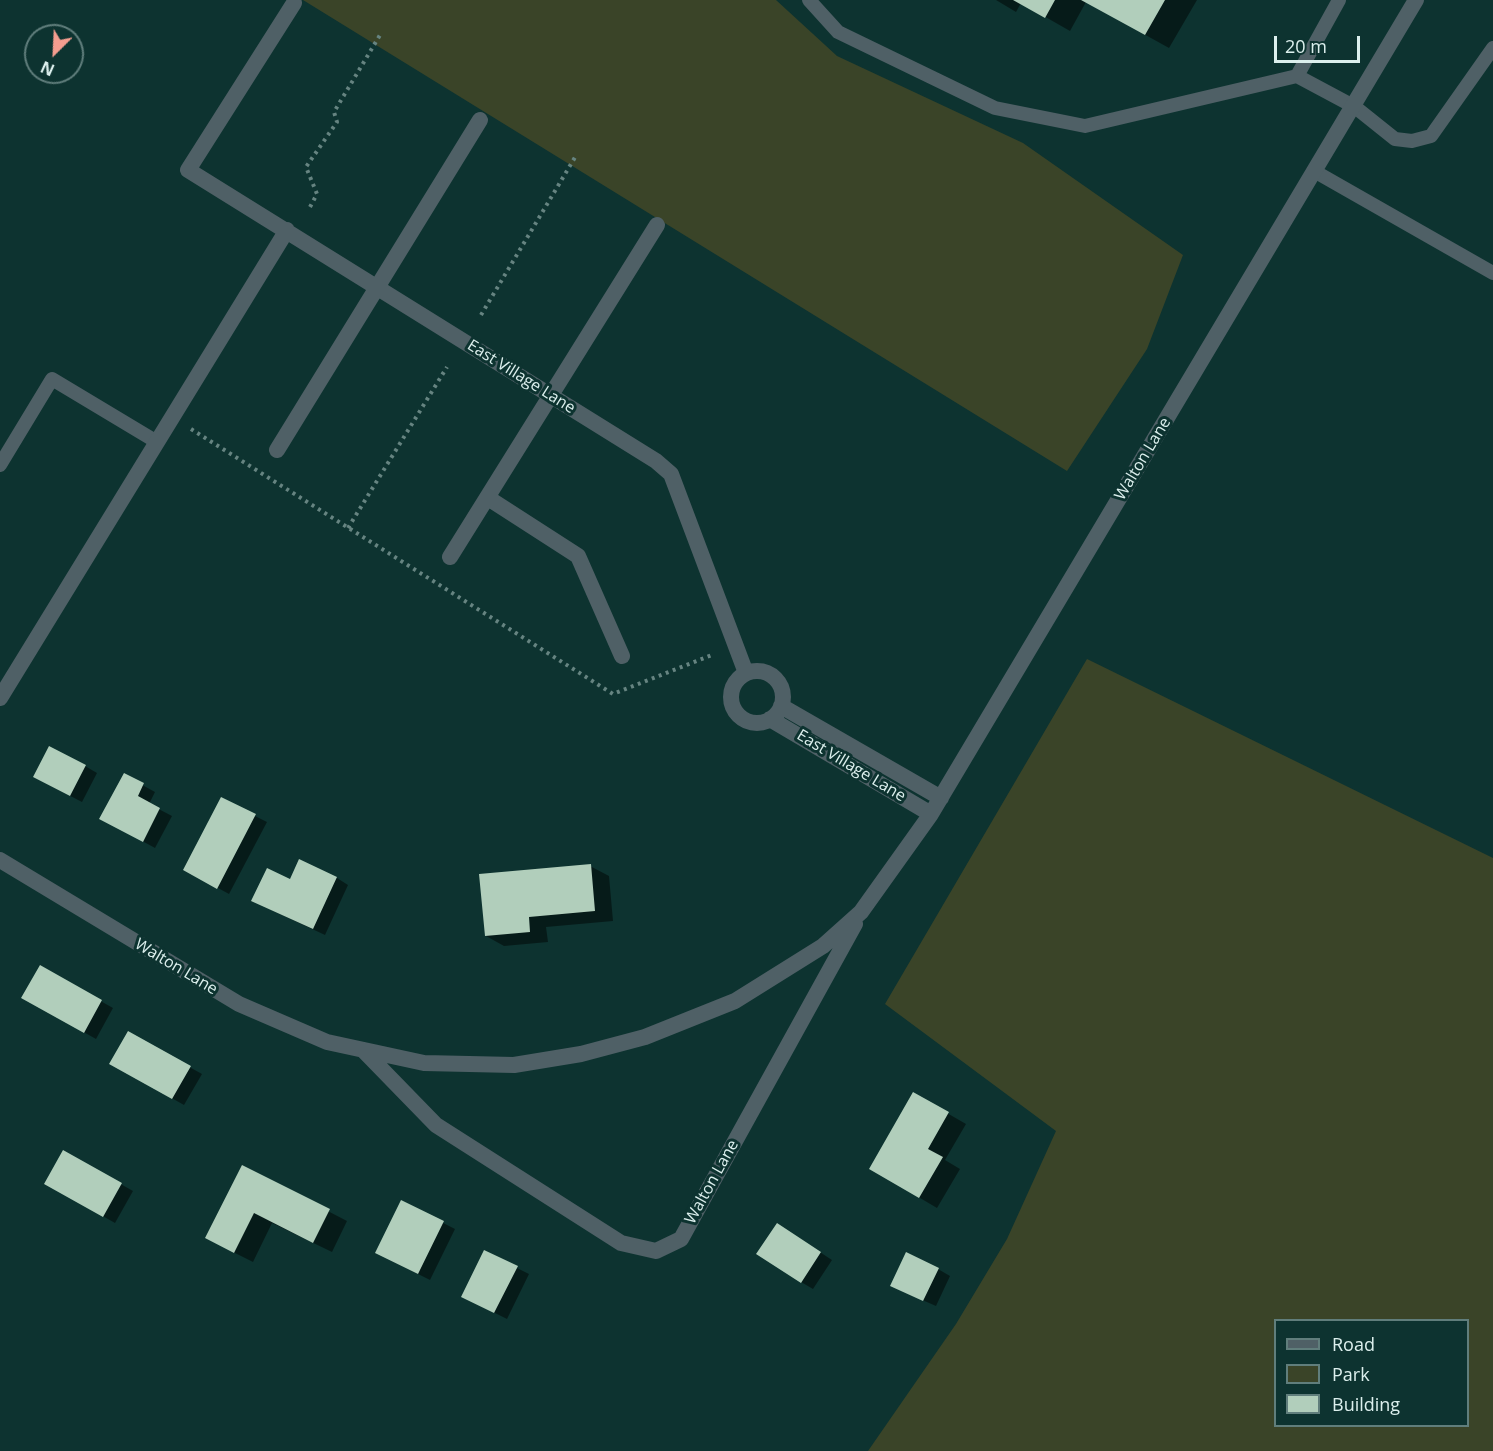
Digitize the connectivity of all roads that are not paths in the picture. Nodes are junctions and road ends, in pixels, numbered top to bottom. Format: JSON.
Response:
{"nodes":[{"id":1,"x":809,"y":0,"type":"edge"},
{"id":2,"x":1339,"y":0,"type":"edge"},
{"id":3,"x":1416,"y":0,"type":"edge"},
{"id":4,"x":294,"y":3,"type":"dead end"},
{"id":5,"x":1493,"y":48,"type":"edge"},
{"id":6,"x":1297,"y":76,"type":"junction"},
{"id":7,"x":1355,"y":107,"type":"junction"},
{"id":8,"x":480,"y":120,"type":"dead end"},
{"id":9,"x":1314,"y":171,"type":"junction"},
{"id":10,"x":657,"y":225,"type":"dead end"},
{"id":11,"x":287,"y":231,"type":"junction"},
{"id":12,"x":1493,"y":273,"type":"edge"},
{"id":13,"x":378,"y":287,"type":"junction"},
{"id":14,"x":552,"y":396,"type":"junction"},
{"id":15,"x":157,"y":442,"type":"junction"},
{"id":16,"x":277,"y":450,"type":"dead end"},
{"id":17,"x":0,"y":465,"type":"edge"},
{"id":18,"x":488,"y":498,"type":"junction"},
{"id":19,"x":450,"y":557,"type":"dead end"},
{"id":20,"x":622,"y":656,"type":"dead end"},
{"id":21,"x":746,"y":673,"type":"junction"},
{"id":22,"x":0,"y":698,"type":"edge"},
{"id":23,"x":776,"y":712,"type":"junction"},
{"id":24,"x":941,"y":798,"type":"junction"},
{"id":25,"x":931,"y":814,"type":"junction"},
{"id":26,"x":0,"y":860,"type":"edge"},
{"id":27,"x":861,"y":912,"type":"junction"},
{"id":28,"x":363,"y":1050,"type":"junction"}],
"edges":[{"from":1,"to":6,"type":"lane"},
{"from":2,"to":6,"type":"lane"},
{"from":3,"to":7,"type":"street","name":"Walton Lane"},
{"from":4,"to":11,"type":"street","name":"East Village Lane"},
{"from":5,"to":7,"type":"lane"},
{"from":6,"to":7,"type":"lane"},
{"from":7,"to":9,"type":"street","name":"Walton Lane"},
{"from":8,"to":13,"type":"street"},
{"from":9,"to":12,"type":"lane"},
{"from":9,"to":24,"type":"street","name":"Walton Lane"},
{"from":10,"to":14,"type":"street"},
{"from":11,"to":13,"type":"street","name":"East Village Lane"},
{"from":11,"to":15,"type":"street"},
{"from":13,"to":14,"type":"street","name":"East Village Lane"},
{"from":13,"to":16,"type":"street"},
{"from":14,"to":18,"type":"street"},
{"from":14,"to":21,"type":"street","name":"East Village Lane"},
{"from":15,"to":17,"type":"lane"},
{"from":15,"to":22,"type":"street"},
{"from":18,"to":19,"type":"street"},
{"from":18,"to":20,"type":"street"},
{"from":21,"to":23,"type":"street"},
{"from":21,"to":23,"type":"street","name":"East Village Lane"},
{"from":23,"to":24,"type":"street","name":"East Village Lane"},
{"from":23,"to":25,"type":"street","name":"East Village Lane"},
{"from":24,"to":25,"type":"street","name":"Walton Lane"},
{"from":25,"to":27,"type":"street","name":"Walton Lane"},
{"from":26,"to":28,"type":"street","name":"Walton Lane"},
{"from":27,"to":28,"type":"street","name":"Walton Lane"},
{"from":27,"to":28,"type":"street","name":"Walton Lane"}]}
